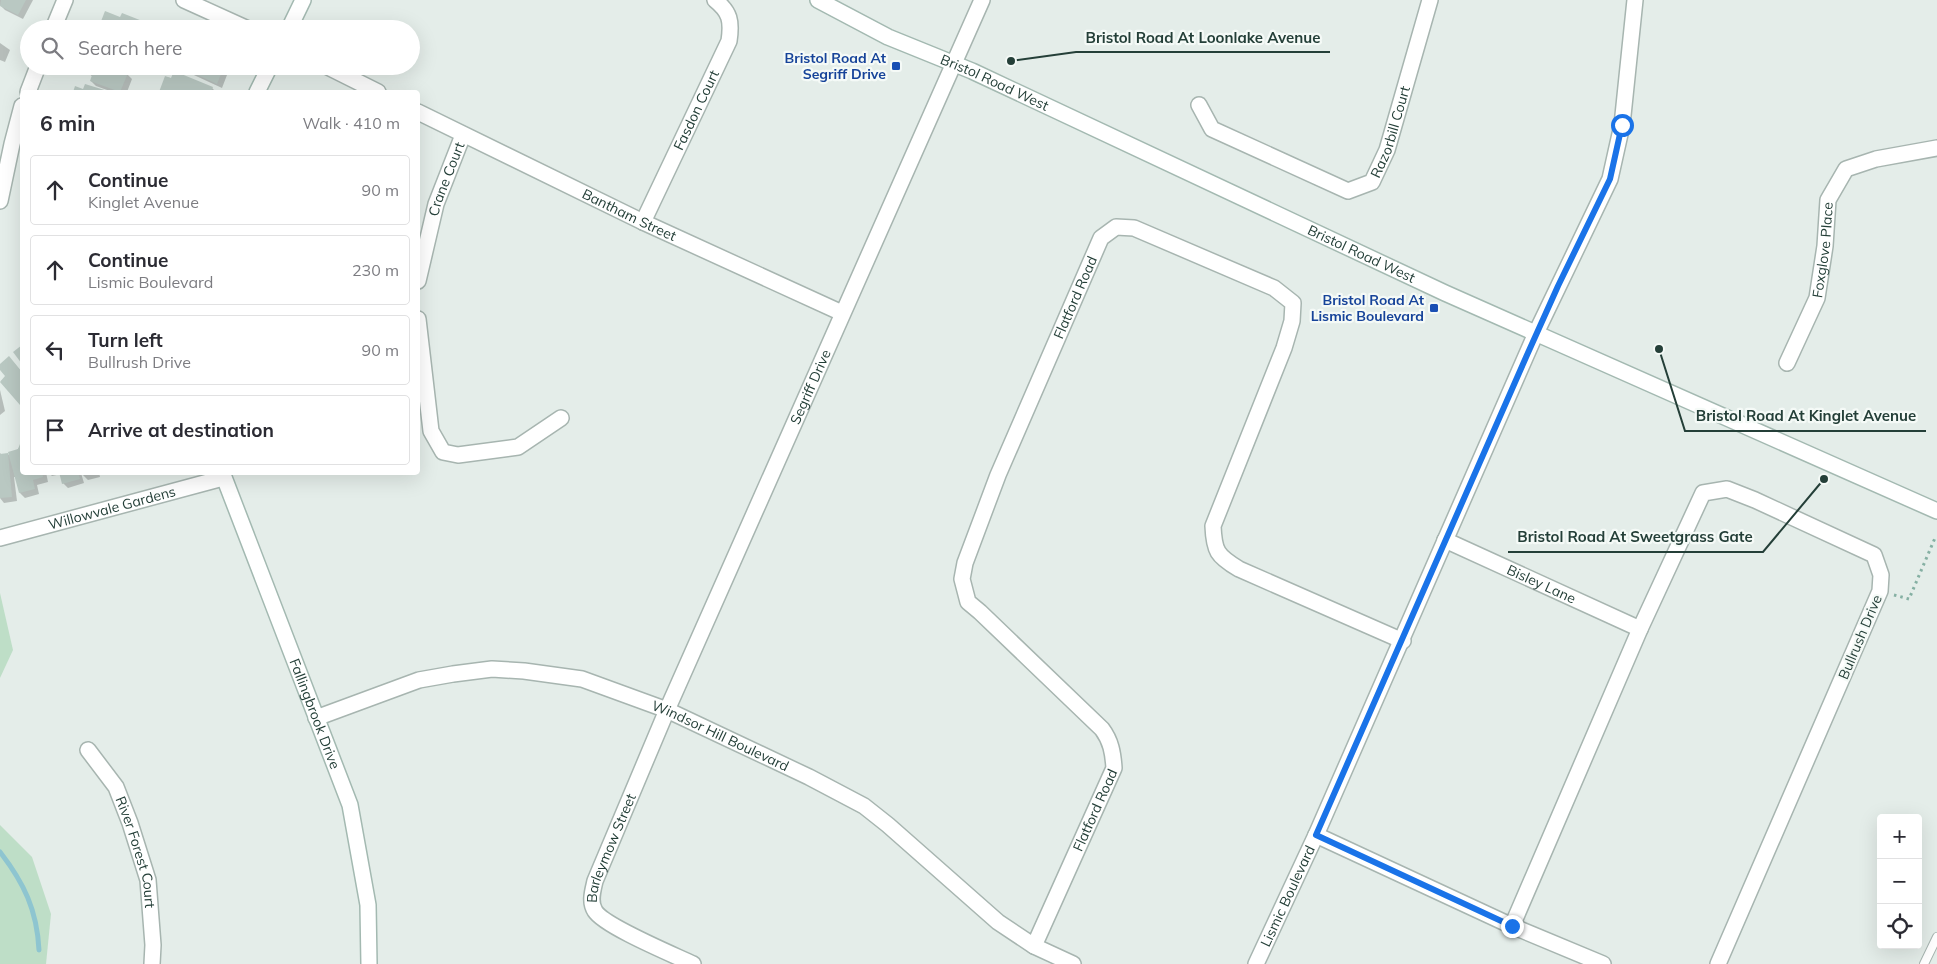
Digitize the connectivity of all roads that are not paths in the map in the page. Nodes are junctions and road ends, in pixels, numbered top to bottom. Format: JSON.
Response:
{"nodes":[{"id":1,"x":65,"y":0,"type":"edge"},
{"id":2,"x":184,"y":0,"type":"edge"},
{"id":3,"x":303,"y":0,"type":"edge"},
{"id":4,"x":714,"y":0,"type":"edge"},
{"id":5,"x":818,"y":0,"type":"edge"},
{"id":6,"x":982,"y":0,"type":"edge"},
{"id":7,"x":1430,"y":0,"type":"edge"},
{"id":8,"x":1636,"y":0,"type":"edge"},
{"id":9,"x":57,"y":20,"type":"edge"},
{"id":10,"x":228,"y":20,"type":"edge"},
{"id":11,"x":293,"y":20,"type":"edge"},
{"id":12,"x":954,"y":63,"type":"junction"},
{"id":13,"x":35,"y":75,"type":"edge"},
{"id":14,"x":266,"y":75,"type":"edge"},
{"id":15,"x":344,"y":75,"type":"edge"},
{"id":16,"x":29,"y":90,"type":"edge"},
{"id":17,"x":258,"y":90,"type":"edge"},
{"id":18,"x":374,"y":90,"type":"edge"},
{"id":19,"x":1200,"y":105,"type":"dead end"},
{"id":20,"x":420,"y":113,"type":"edge"},
{"id":21,"x":20,"y":114,"type":"edge"},
{"id":22,"x":463,"y":135,"type":"junction"},
{"id":23,"x":1937,"y":148,"type":"edge"},
{"id":24,"x":0,"y":201,"type":"edge"},
{"id":25,"x":644,"y":222,"type":"junction"},
{"id":26,"x":420,"y":272,"type":"edge"},
{"id":27,"x":842,"y":314,"type":"junction"},
{"id":28,"x":1536,"y":333,"type":"junction"},
{"id":29,"x":420,"y":338,"type":"edge"},
{"id":30,"x":1787,"y":363,"type":"dead end"},
{"id":31,"x":561,"y":418,"type":"dead end"},
{"id":32,"x":223,"y":475,"type":"edge"},
{"id":33,"x":1937,"y":512,"type":"edge"},
{"id":34,"x":0,"y":538,"type":"edge"},
{"id":35,"x":1445,"y":540,"type":"junction"},
{"id":36,"x":1640,"y":629,"type":"junction"},
{"id":37,"x":1402,"y":641,"type":"junction"},
{"id":38,"x":667,"y":710,"type":"junction"},
{"id":39,"x":316,"y":718,"type":"junction"},
{"id":40,"x":88,"y":750,"type":"dead end"},
{"id":41,"x":1316,"y":835,"type":"junction"},
{"id":42,"x":1512,"y":926,"type":"junction"},
{"id":43,"x":1937,"y":937,"type":"edge"},
{"id":44,"x":1034,"y":946,"type":"junction"},
{"id":45,"x":152,"y":964,"type":"edge"},
{"id":46,"x":369,"y":964,"type":"edge"},
{"id":47,"x":693,"y":964,"type":"edge"},
{"id":48,"x":1073,"y":964,"type":"edge"},
{"id":49,"x":1256,"y":964,"type":"edge"},
{"id":50,"x":1603,"y":964,"type":"edge"},
{"id":51,"x":1718,"y":964,"type":"edge"},
{"id":52,"x":1924,"y":964,"type":"edge"}],
"edges":[{"from":1,"to":9,"type":"street"},
{"from":2,"to":10,"type":"street"},
{"from":3,"to":11,"type":"street"},
{"from":4,"to":25,"type":"street","name":"Fasdon Court"},
{"from":5,"to":12,"type":"street","name":"Bristol Road West"},
{"from":6,"to":12,"type":"street","name":"Segriff Drive"},
{"from":7,"to":19,"type":"street","name":"Razorbill Court"},
{"from":8,"to":28,"type":"street","name":"Lismic Boulevard"},
{"from":12,"to":27,"type":"street","name":"Segriff Drive"},
{"from":12,"to":28,"type":"street","name":"Bristol Road West"},
{"from":13,"to":16,"type":"street"},
{"from":14,"to":17,"type":"street"},
{"from":15,"to":18,"type":"street"},
{"from":20,"to":22,"type":"street","name":"Bantham Street"},
{"from":21,"to":24,"type":"street"},
{"from":22,"to":25,"type":"street","name":"Bantham Street"},
{"from":22,"to":26,"type":"street","name":"Crane Court"},
{"from":23,"to":30,"type":"street","name":"Foxglove Place"},
{"from":25,"to":27,"type":"street","name":"Bantham Street"},
{"from":27,"to":38,"type":"street","name":"Segriff Drive"},
{"from":28,"to":33,"type":"street","name":"Bristol Road West"},
{"from":28,"to":35,"type":"street","name":"Lismic Boulevard"},
{"from":29,"to":31,"type":"street"},
{"from":32,"to":34,"type":"street","name":"Willowvale Gardens"},
{"from":32,"to":39,"type":"street","name":"Fallingbrook Drive"},
{"from":35,"to":36,"type":"street","name":"Bisley Lane"},
{"from":35,"to":37,"type":"street","name":"Lismic Boulevard"},
{"from":36,"to":42,"type":"street","name":"Bullrush Drive"},
{"from":36,"to":51,"type":"street","name":"Bullrush Drive"},
{"from":37,"to":41,"type":"street","name":"Lismic Boulevard"},
{"from":37,"to":44,"type":"street","name":"Flatford Road"},
{"from":38,"to":39,"type":"street","name":"Windsor Hill Boulevard"},
{"from":38,"to":44,"type":"street","name":"Windsor Hill Boulevard"},
{"from":38,"to":47,"type":"street","name":"Barleymow Street"},
{"from":39,"to":46,"type":"street","name":"Fallingbrook Drive"},
{"from":40,"to":45,"type":"street","name":"River Forest Court"},
{"from":41,"to":42,"type":"street"},
{"from":41,"to":49,"type":"street","name":"Lismic Boulevard"},
{"from":42,"to":50,"type":"street"},
{"from":43,"to":52,"type":"lane"},
{"from":44,"to":48,"type":"street","name":"Windsor Hill Boulevard"}]}
